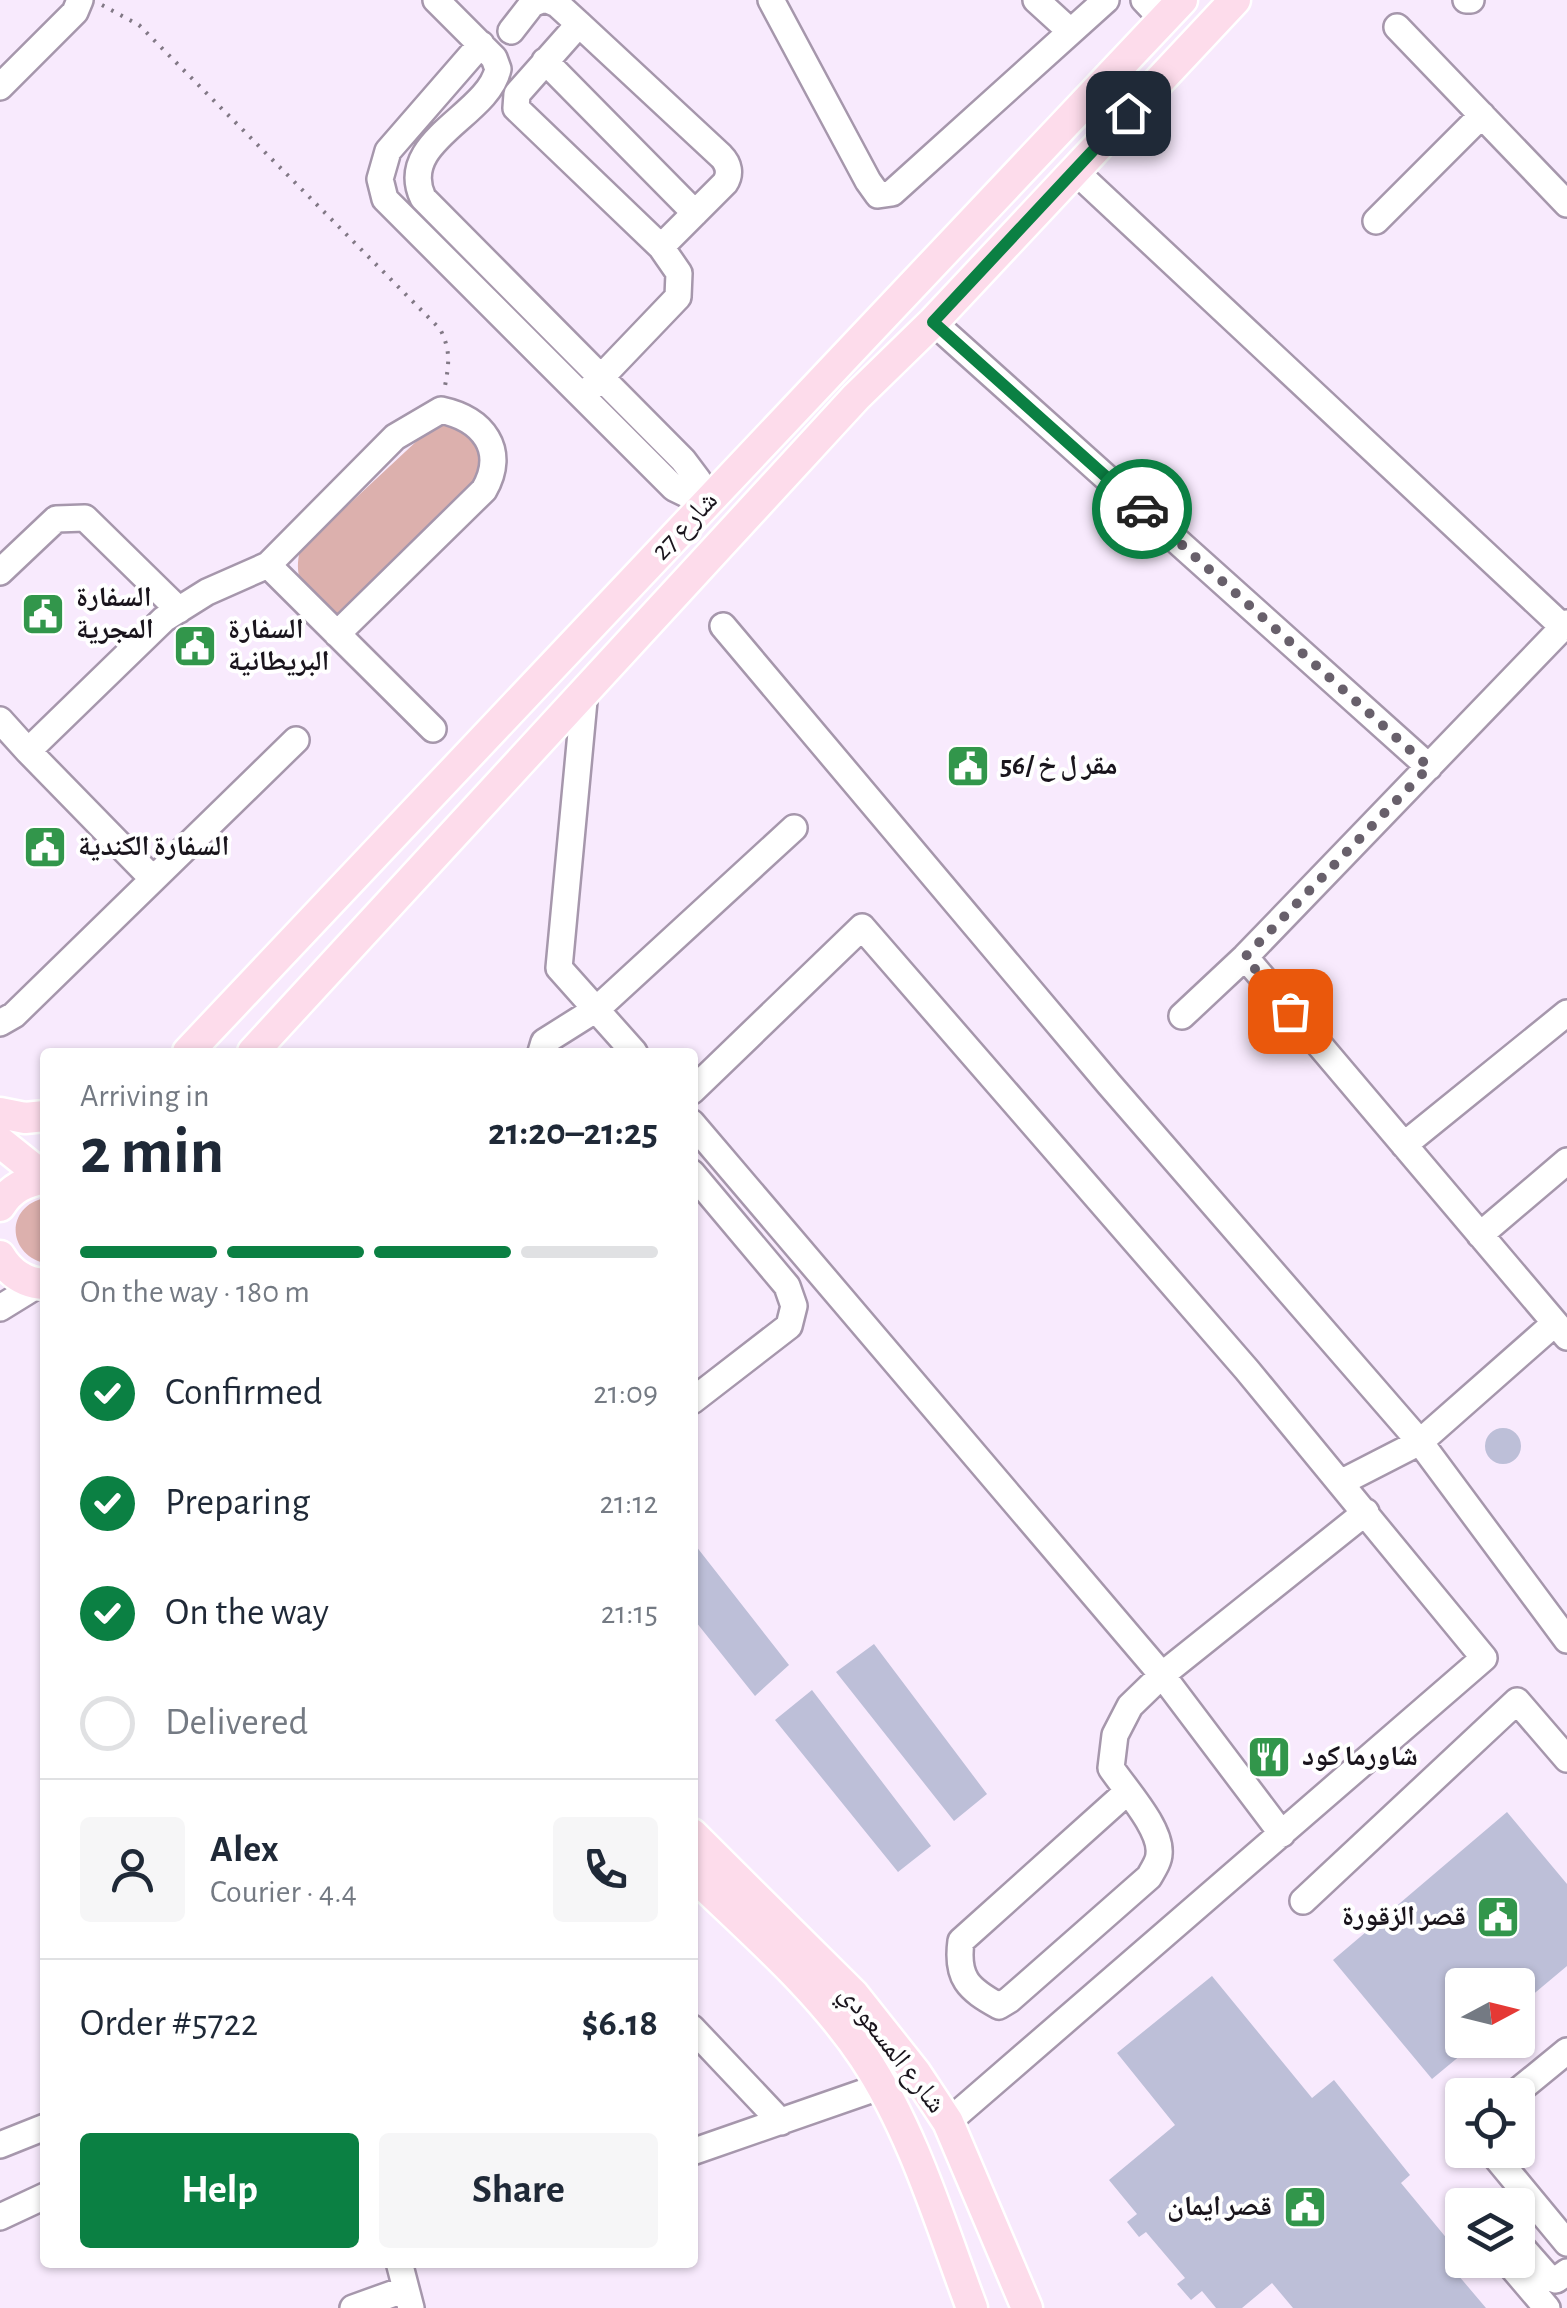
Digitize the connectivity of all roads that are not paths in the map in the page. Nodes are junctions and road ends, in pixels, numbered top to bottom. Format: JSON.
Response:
{"nodes":[{"id":1,"x":436,"y":0,"type":"edge"},
{"id":2,"x":545,"y":0,"type":"edge"},
{"id":3,"x":770,"y":0,"type":"edge"},
{"id":4,"x":1036,"y":0,"type":"edge"},
{"id":5,"x":1106,"y":0,"type":"edge"},
{"id":6,"x":1235,"y":0,"type":"edge"},
{"id":7,"x":88,"y":2,"type":"edge"},
{"id":8,"x":1163,"y":7,"type":"edge"},
{"id":9,"x":579,"y":24,"type":"junction"},
{"id":10,"x":1397,"y":27,"type":"dead end"},
{"id":11,"x":511,"y":30,"type":"dead end"},
{"id":12,"x":1070,"y":32,"type":"junction"},
{"id":13,"x":480,"y":44,"type":"junction"},
{"id":14,"x":545,"y":60,"type":"junction"},
{"id":15,"x":0,"y":87,"type":"edge"},
{"id":16,"x":1482,"y":115,"type":"junction"},
{"id":17,"x":1074,"y":170,"type":"junction"},
{"id":18,"x":1567,"y":204,"type":"edge"},
{"id":19,"x":695,"y":212,"type":"junction"},
{"id":20,"x":1376,"y":221,"type":"dead end"},
{"id":21,"x":661,"y":247,"type":"junction"},
{"id":22,"x":933,"y":322,"type":"junction"},
{"id":23,"x":829,"y":373,"type":"junction"},
{"id":24,"x":601,"y":378,"type":"junction"},
{"id":25,"x":856,"y":397,"type":"junction"},
{"id":26,"x":581,"y":398,"type":"junction"},
{"id":27,"x":706,"y":504,"type":"junction"},
{"id":28,"x":735,"y":528,"type":"junction"},
{"id":29,"x":268,"y":565,"type":"junction"},
{"id":30,"x":0,"y":572,"type":"edge"},
{"id":31,"x":178,"y":610,"type":"junction"},
{"id":32,"x":1565,"y":625,"type":"edge"},
{"id":33,"x":723,"y":626,"type":"dead end"},
{"id":34,"x":337,"y":634,"type":"junction"},
{"id":35,"x":585,"y":690,"type":"junction"},
{"id":36,"x":0,"y":720,"type":"edge"},
{"id":37,"x":433,"y":729,"type":"dead end"},
{"id":38,"x":296,"y":740,"type":"dead end"},
{"id":39,"x":28,"y":751,"type":"junction"},
{"id":40,"x":1429,"y":767,"type":"junction"},
{"id":41,"x":794,"y":828,"type":"dead end"},
{"id":42,"x":152,"y":879,"type":"junction"},
{"id":43,"x":1245,"y":957,"type":"junction"},
{"id":44,"x":598,"y":1008,"type":"junction"},
{"id":45,"x":1567,"y":1013,"type":"edge"},
{"id":46,"x":1182,"y":1016,"type":"dead end"},
{"id":47,"x":0,"y":1023,"type":"edge"},
{"id":48,"x":191,"y":1048,"type":"edge"},
{"id":49,"x":258,"y":1048,"type":"edge"},
{"id":50,"x":542,"y":1048,"type":"edge"},
{"id":51,"x":631,"y":1048,"type":"edge"},
{"id":52,"x":698,"y":1085,"type":"edge"},
{"id":53,"x":0,"y":1113,"type":"edge"},
{"id":54,"x":40,"y":1116,"type":"edge"},
{"id":55,"x":698,"y":1130,"type":"edge"},
{"id":56,"x":0,"y":1142,"type":"edge"},
{"id":57,"x":1404,"y":1145,"type":"junction"},
{"id":58,"x":1567,"y":1161,"type":"edge"},
{"id":59,"x":40,"y":1174,"type":"edge"},
{"id":60,"x":40,"y":1179,"type":"edge"},
{"id":61,"x":698,"y":1179,"type":"edge"},
{"id":62,"x":0,"y":1206,"type":"edge"},
{"id":63,"x":1480,"y":1235,"type":"junction"},
{"id":64,"x":0,"y":1256,"type":"edge"},
{"id":65,"x":40,"y":1283,"type":"edge"},
{"id":66,"x":40,"y":1285,"type":"edge"},
{"id":67,"x":0,"y":1308,"type":"edge"},
{"id":68,"x":1561,"y":1330,"type":"edge"},
{"id":69,"x":698,"y":1395,"type":"edge"},
{"id":70,"x":1420,"y":1442,"type":"junction"},
{"id":71,"x":1342,"y":1482,"type":"junction"},
{"id":72,"x":1366,"y":1512,"type":"junction"},
{"id":73,"x":1567,"y":1640,"type":"edge"},
{"id":74,"x":1162,"y":1675,"type":"junction"},
{"id":75,"x":1567,"y":1758,"type":"edge"},
{"id":76,"x":1128,"y":1792,"type":"junction"},
{"id":77,"x":1282,"y":1834,"type":"junction"},
{"id":78,"x":698,"y":1840,"type":"edge"},
{"id":79,"x":698,"y":1880,"type":"edge"},
{"id":80,"x":1303,"y":1901,"type":"dead end"},
{"id":81,"x":698,"y":2034,"type":"edge"},
{"id":82,"x":1567,"y":2051,"type":"edge"},
{"id":83,"x":915,"y":2072,"type":"junction"},
{"id":84,"x":1534,"y":2078,"type":"edge"},
{"id":85,"x":882,"y":2086,"type":"junction"},
{"id":86,"x":780,"y":2122,"type":"junction"},
{"id":87,"x":948,"y":2122,"type":"junction"},
{"id":88,"x":40,"y":2130,"type":"edge"},
{"id":89,"x":0,"y":2145,"type":"edge"},
{"id":90,"x":698,"y":2150,"type":"edge"},
{"id":91,"x":1505,"y":2168,"type":"edge"},
{"id":92,"x":40,"y":2198,"type":"edge"},
{"id":93,"x":0,"y":2217,"type":"edge"},
{"id":94,"x":1567,"y":2243,"type":"edge"},
{"id":95,"x":1535,"y":2262,"type":"edge"},
{"id":96,"x":400,"y":2268,"type":"edge"},
{"id":97,"x":1567,"y":2272,"type":"edge"},
{"id":98,"x":1521,"y":2278,"type":"edge"},
{"id":99,"x":408,"y":2298,"type":"edge"},
{"id":100,"x":353,"y":2308,"type":"edge"},
{"id":101,"x":972,"y":2308,"type":"edge"},
{"id":102,"x":1027,"y":2308,"type":"edge"},
{"id":103,"x":1547,"y":2308,"type":"edge"}],
"edges":[{"from":1,"to":13,"type":"street"},
{"from":2,"to":9,"type":"street"},
{"from":2,"to":11,"type":"street"},
{"from":3,"to":12,"type":"street"},
{"from":4,"to":12,"type":"street"},
{"from":5,"to":12,"type":"street"},
{"from":6,"to":17,"type":"main road","name":"شارع 27"},
{"from":7,"to":15,"type":"street"},
{"from":8,"to":23,"type":"main road","name":"شارع 27"},
{"from":9,"to":14,"type":"street"},
{"from":9,"to":19,"type":"street"},
{"from":10,"to":16,"type":"street"},
{"from":13,"to":24,"type":"street"},
{"from":13,"to":26,"type":"street"},
{"from":14,"to":19,"type":"street"},
{"from":14,"to":21,"type":"street"},
{"from":16,"to":18,"type":"street"},
{"from":16,"to":20,"type":"street"},
{"from":17,"to":22,"type":"main road","name":"شارع 27"},
{"from":17,"to":32,"type":"street"},
{"from":19,"to":21,"type":"street"},
{"from":21,"to":24,"type":"street"},
{"from":22,"to":25,"type":"main road","name":"شارع 27"},
{"from":22,"to":40,"type":"street"},
{"from":23,"to":25,"type":"main road"},
{"from":23,"to":27,"type":"main road","name":"شارع 27"},
{"from":24,"to":26,"type":"street"},
{"from":24,"to":27,"type":"street"},
{"from":25,"to":28,"type":"main road","name":"شارع 27"},
{"from":26,"to":27,"type":"street"},
{"from":27,"to":28,"type":"main road"},
{"from":27,"to":48,"type":"main road","name":"شارع 27"},
{"from":28,"to":35,"type":"main road","name":"شارع 27"},
{"from":29,"to":31,"type":"street"},
{"from":29,"to":34,"type":"street"},
{"from":29,"to":34,"type":"street"},
{"from":30,"to":31,"type":"street"},
{"from":31,"to":39,"type":"street"},
{"from":32,"to":40,"type":"street"},
{"from":33,"to":70,"type":"street"},
{"from":34,"to":37,"type":"street"},
{"from":35,"to":44,"type":"street"},
{"from":35,"to":49,"type":"main road","name":"شارع 27"},
{"from":36,"to":39,"type":"street"},
{"from":38,"to":42,"type":"street"},
{"from":39,"to":42,"type":"street"},
{"from":40,"to":43,"type":"street"},
{"from":41,"to":44,"type":"street"},
{"from":42,"to":47,"type":"street"},
{"from":43,"to":46,"type":"street"},
{"from":43,"to":57,"type":"street"},
{"from":44,"to":50,"type":"street"},
{"from":44,"to":51,"type":"street"},
{"from":45,"to":57,"type":"street"},
{"from":52,"to":71,"type":"street"},
{"from":53,"to":54,"type":"main road"},
{"from":55,"to":74,"type":"street"},
{"from":56,"to":59,"type":"main road"},
{"from":57,"to":63,"type":"street"},
{"from":58,"to":63,"type":"street"},
{"from":60,"to":62,"type":"main road"},
{"from":61,"to":69,"type":"street"},
{"from":63,"to":68,"type":"street"},
{"from":64,"to":65,"type":"main road"},
{"from":66,"to":67,"type":"street"},
{"from":68,"to":70,"type":"street"},
{"from":70,"to":71,"type":"street"},
{"from":70,"to":73,"type":"street"},
{"from":71,"to":72,"type":"street"},
{"from":72,"to":74,"type":"street"},
{"from":72,"to":77,"type":"street"},
{"from":74,"to":76,"type":"street"},
{"from":74,"to":77,"type":"street"},
{"from":75,"to":80,"type":"street"},
{"from":76,"to":76,"type":"street"},
{"from":77,"to":87,"type":"street"},
{"from":78,"to":83,"type":"main road","name":"شارع المسعودي"},
{"from":79,"to":85,"type":"main road","name":"شارع المسعودي"},
{"from":81,"to":86,"type":"street"},
{"from":82,"to":84,"type":"street"},
{"from":83,"to":85,"type":"street"},
{"from":83,"to":87,"type":"main road","name":"شارع المسعودي"},
{"from":85,"to":86,"type":"street"},
{"from":85,"to":101,"type":"main road","name":"شارع المسعودي"},
{"from":86,"to":90,"type":"street"},
{"from":87,"to":102,"type":"main road","name":"شارع المسعودي"},
{"from":88,"to":89,"type":"street"},
{"from":91,"to":94,"type":"street"},
{"from":92,"to":93,"type":"street"},
{"from":95,"to":97,"type":"street"},
{"from":96,"to":99,"type":"street"},
{"from":98,"to":103,"type":"street"},
{"from":99,"to":100,"type":"street"}]}
